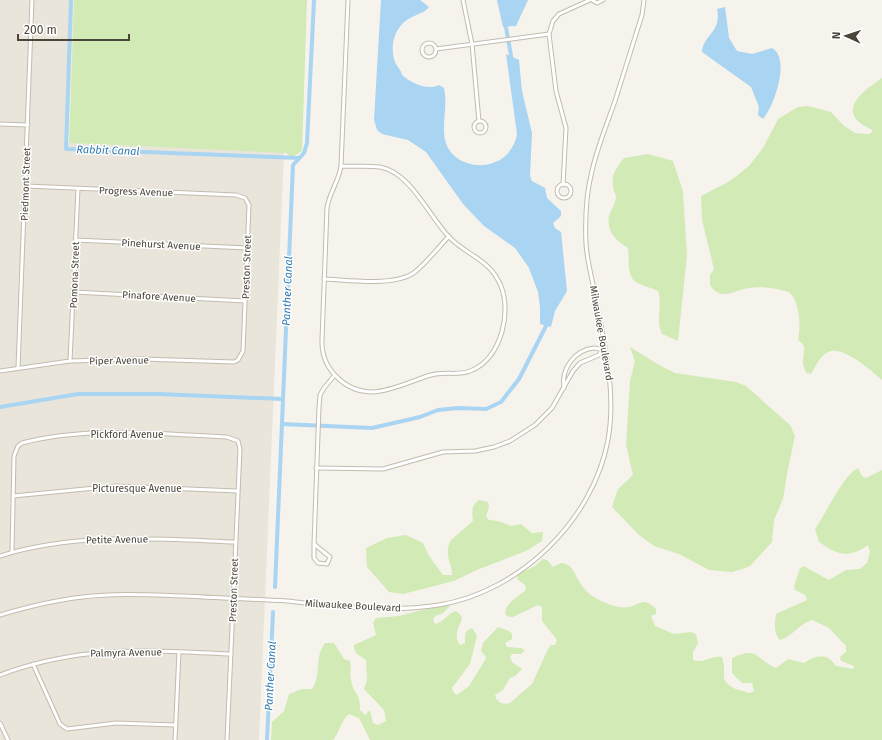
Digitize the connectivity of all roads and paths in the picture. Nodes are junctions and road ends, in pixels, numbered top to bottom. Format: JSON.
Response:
{"nodes":[{"id":1,"x":32,"y":0,"type":"edge"},
{"id":2,"x":348,"y":0,"type":"edge"},
{"id":3,"x":464,"y":0,"type":"edge"},
{"id":4,"x":591,"y":0,"type":"edge"},
{"id":5,"x":603,"y":0,"type":"edge"},
{"id":6,"x":644,"y":0,"type":"edge"},
{"id":7,"x":549,"y":34,"type":"junction"},
{"id":8,"x":472,"y":44,"type":"junction"},
{"id":9,"x":436,"y":49,"type":"junction"},
{"id":10,"x":479,"y":121,"type":"dead end"},
{"id":11,"x":0,"y":124,"type":"edge"},
{"id":12,"x":28,"y":125,"type":"junction"},
{"id":13,"x":341,"y":166,"type":"junction"},
{"id":14,"x":564,"y":185,"type":"junction"},
{"id":15,"x":26,"y":186,"type":"junction"},
{"id":16,"x":78,"y":189,"type":"junction"},
{"id":17,"x":245,"y":198,"type":"joint"},
{"id":18,"x":449,"y":236,"type":"junction"},
{"id":19,"x":76,"y":240,"type":"junction"},
{"id":20,"x":247,"y":248,"type":"junction"},
{"id":21,"x":324,"y":279,"type":"junction"},
{"id":22,"x":74,"y":292,"type":"junction"},
{"id":23,"x":245,"y":301,"type":"junction"},
{"id":24,"x":604,"y":350,"type":"junction"},
{"id":25,"x":576,"y":356,"type":"junction"},
{"id":26,"x":238,"y":360,"type":"joint"},
{"id":27,"x":70,"y":361,"type":"junction"},
{"id":28,"x":580,"y":363,"type":"junction"},
{"id":29,"x":18,"y":368,"type":"junction"},
{"id":30,"x":0,"y":371,"type":"edge"},
{"id":31,"x":334,"y":376,"type":"junction"},
{"id":32,"x":564,"y":388,"type":"junction"},
{"id":33,"x":238,"y":441,"type":"joint"},
{"id":34,"x":316,"y":468,"type":"junction"},
{"id":35,"x":237,"y":491,"type":"junction"},
{"id":36,"x":14,"y":496,"type":"junction"},
{"id":37,"x":235,"y":542,"type":"junction"},
{"id":38,"x":314,"y":544,"type":"junction"},
{"id":39,"x":12,"y":552,"type":"junction"},
{"id":40,"x":0,"y":556,"type":"edge"},
{"id":41,"x":233,"y":598,"type":"junction"},
{"id":42,"x":0,"y":615,"type":"edge"},
{"id":43,"x":179,"y":652,"type":"junction"},
{"id":44,"x":231,"y":654,"type":"junction"},
{"id":45,"x":33,"y":664,"type":"junction"},
{"id":46,"x":0,"y":675,"type":"edge"},
{"id":47,"x":0,"y":723,"type":"edge"},
{"id":48,"x":175,"y":725,"type":"junction"},
{"id":49,"x":8,"y":740,"type":"edge"},
{"id":50,"x":175,"y":740,"type":"edge"},
{"id":51,"x":227,"y":740,"type":"edge"}],
"edges":[{"from":1,"to":12,"type":"street","name":"Piedmont Street"},
{"from":2,"to":13,"type":"street"},
{"from":3,"to":8,"type":"street"},
{"from":4,"to":5,"type":"street"},
{"from":4,"to":7,"type":"street"},
{"from":6,"to":24,"type":"street","name":"Milwaukee Boulevard"},
{"from":7,"to":8,"type":"street"},
{"from":7,"to":14,"type":"street"},
{"from":8,"to":9,"type":"street"},
{"from":8,"to":10,"type":"street"},
{"from":9,"to":9,"type":"street"},
{"from":11,"to":12,"type":"street"},
{"from":12,"to":15,"type":"street","name":"Piedmont Street"},
{"from":13,"to":18,"type":"street"},
{"from":13,"to":21,"type":"street"},
{"from":14,"to":14,"type":"street"},
{"from":15,"to":16,"type":"street","name":"Progress Avenue"},
{"from":15,"to":29,"type":"street","name":"Piedmont Street"},
{"from":16,"to":17,"type":"street","name":"Progress Avenue"},
{"from":16,"to":19,"type":"street","name":"Pomona Street"},
{"from":17,"to":20,"type":"street","name":"Preston Street"},
{"from":18,"to":21,"type":"street"},
{"from":18,"to":31,"type":"street"},
{"from":19,"to":20,"type":"street","name":"Pinehurst Avenue"},
{"from":19,"to":22,"type":"street","name":"Pomona Street"},
{"from":20,"to":23,"type":"street","name":"Preston Street"},
{"from":21,"to":31,"type":"street"},
{"from":22,"to":23,"type":"street","name":"Pinafore Avenue"},
{"from":22,"to":27,"type":"street","name":"Pomona Street"},
{"from":23,"to":26,"type":"street","name":"Preston Street"},
{"from":24,"to":25,"type":"street"},
{"from":24,"to":28,"type":"street"},
{"from":24,"to":41,"type":"street","name":"Milwaukee Boulevard"},
{"from":25,"to":28,"type":"street"},
{"from":25,"to":32,"type":"street"},
{"from":26,"to":27,"type":"street","name":"Piper Avenue"},
{"from":27,"to":29,"type":"street","name":"Piper Avenue"},
{"from":28,"to":32,"type":"street"},
{"from":29,"to":30,"type":"street","name":"Piper Avenue"},
{"from":31,"to":34,"type":"street"},
{"from":32,"to":34,"type":"street"},
{"from":33,"to":35,"type":"street","name":"Preston Street"},
{"from":33,"to":36,"type":"street","name":"Pickford Avenue"},
{"from":34,"to":38,"type":"street"},
{"from":35,"to":36,"type":"street","name":"Picturesque Avenue"},
{"from":35,"to":37,"type":"street","name":"Preston Street"},
{"from":36,"to":39,"type":"street"},
{"from":37,"to":39,"type":"street","name":"Petite Avenue"},
{"from":37,"to":41,"type":"street","name":"Preston Street"},
{"from":38,"to":38,"type":"street"},
{"from":39,"to":40,"type":"street","name":"Petite Avenue"},
{"from":41,"to":42,"type":"street","name":"Milwaukee Boulevard"},
{"from":41,"to":44,"type":"street","name":"Preston Street"},
{"from":43,"to":44,"type":"street","name":"Palmyra Avenue"},
{"from":43,"to":45,"type":"street","name":"Palmyra Avenue"},
{"from":43,"to":48,"type":"street"},
{"from":44,"to":51,"type":"street","name":"Preston Street"},
{"from":45,"to":46,"type":"street","name":"Palmyra Avenue"},
{"from":45,"to":48,"type":"street"},
{"from":47,"to":49,"type":"street"},
{"from":48,"to":50,"type":"street"}]}
